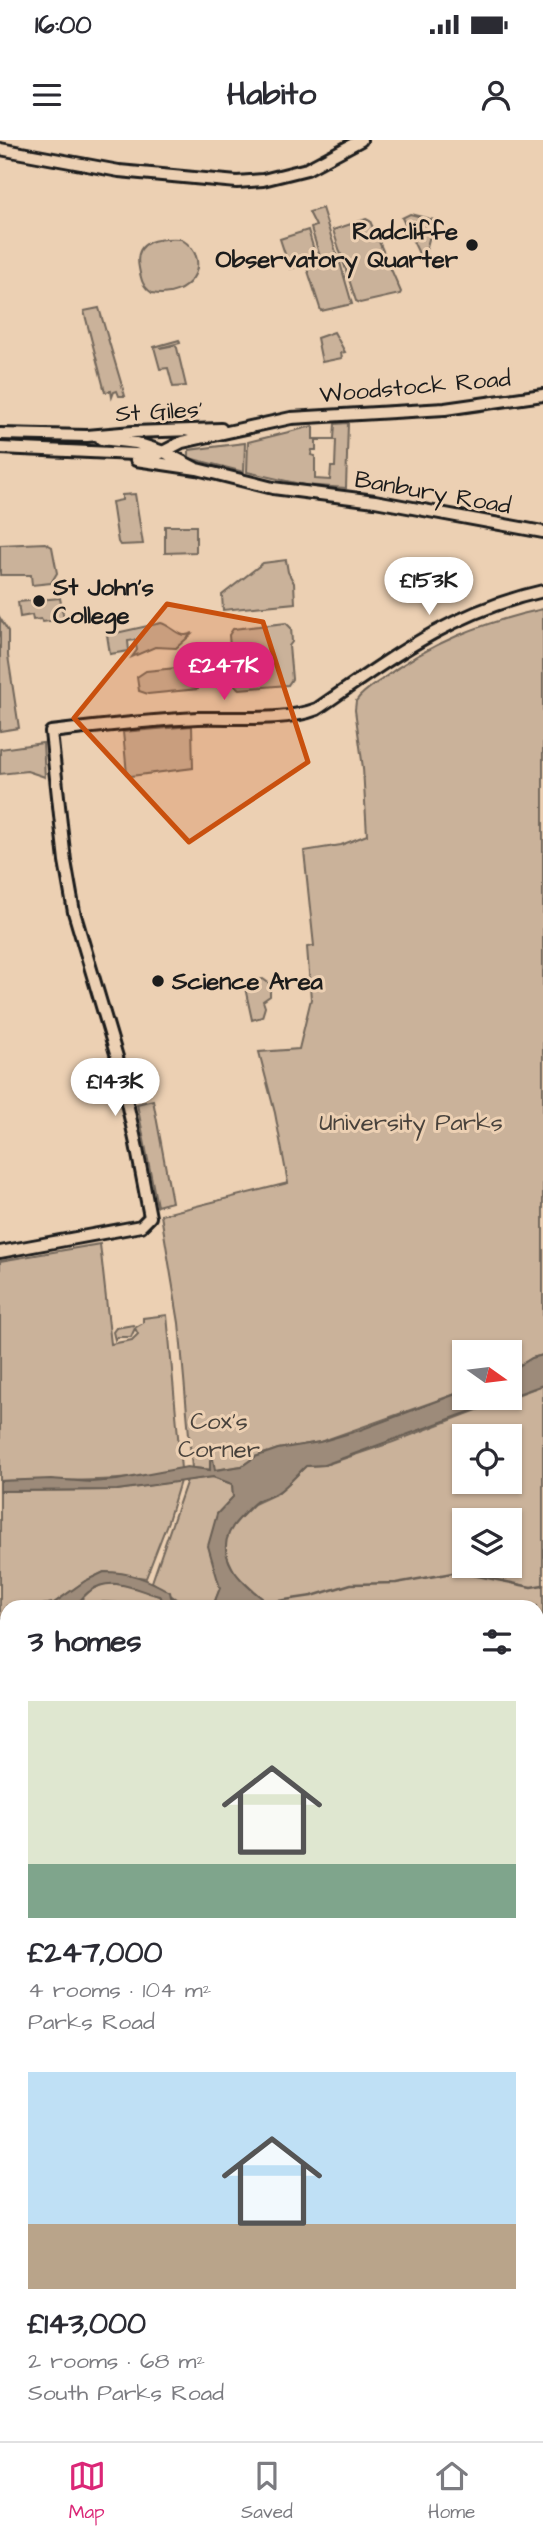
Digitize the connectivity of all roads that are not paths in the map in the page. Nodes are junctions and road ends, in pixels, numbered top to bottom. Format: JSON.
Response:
{"nodes":[{"id":1,"x":361,"y":140,"type":"edge"},
{"id":2,"x":0,"y":149,"type":"edge"},
{"id":3,"x":543,"y":395,"type":"edge"},
{"id":4,"x":291,"y":418,"type":"joint"},
{"id":5,"x":232,"y":429,"type":"junction"},
{"id":6,"x":0,"y":434,"type":"edge"},
{"id":7,"x":87,"y":436,"type":"junction"},
{"id":8,"x":190,"y":440,"type":"junction"},
{"id":9,"x":0,"y":447,"type":"edge"},
{"id":10,"x":164,"y":452,"type":"junction"},
{"id":11,"x":127,"y":455,"type":"junction"},
{"id":12,"x":181,"y":460,"type":"junction"},
{"id":13,"x":197,"y":469,"type":"junction"},
{"id":14,"x":315,"y":495,"type":"joint"},
{"id":15,"x":543,"y":532,"type":"edge"},
{"id":16,"x":543,"y":591,"type":"edge"},
{"id":17,"x":0,"y":1252,"type":"edge"}],
"edges":[{"from":1,"to":2,"type":"street"},
{"from":3,"to":4,"type":"street","name":"Woodstock Road"},
{"from":4,"to":5,"type":"street","name":"St Giles'"},
{"from":5,"to":7,"type":"street","name":"St Giles'"},
{"from":5,"to":8,"type":"street","name":"St Giles'"},
{"from":6,"to":7,"type":"street","name":"St Giles'"},
{"from":7,"to":10,"type":"street","name":"St Giles'"},
{"from":8,"to":10,"type":"street","name":"St Giles'"},
{"from":8,"to":12,"type":"street"},
{"from":9,"to":11,"type":"street","name":"St Giles'"},
{"from":10,"to":11,"type":"street","name":"St Giles'"},
{"from":10,"to":12,"type":"street","name":"St Giles'"},
{"from":11,"to":13,"type":"street","name":"St Giles'"},
{"from":12,"to":13,"type":"street","name":"St Giles'"},
{"from":13,"to":14,"type":"street","name":"St Giles'"},
{"from":14,"to":15,"type":"street","name":"Banbury Road"},
{"from":16,"to":17,"type":"street"}]}
